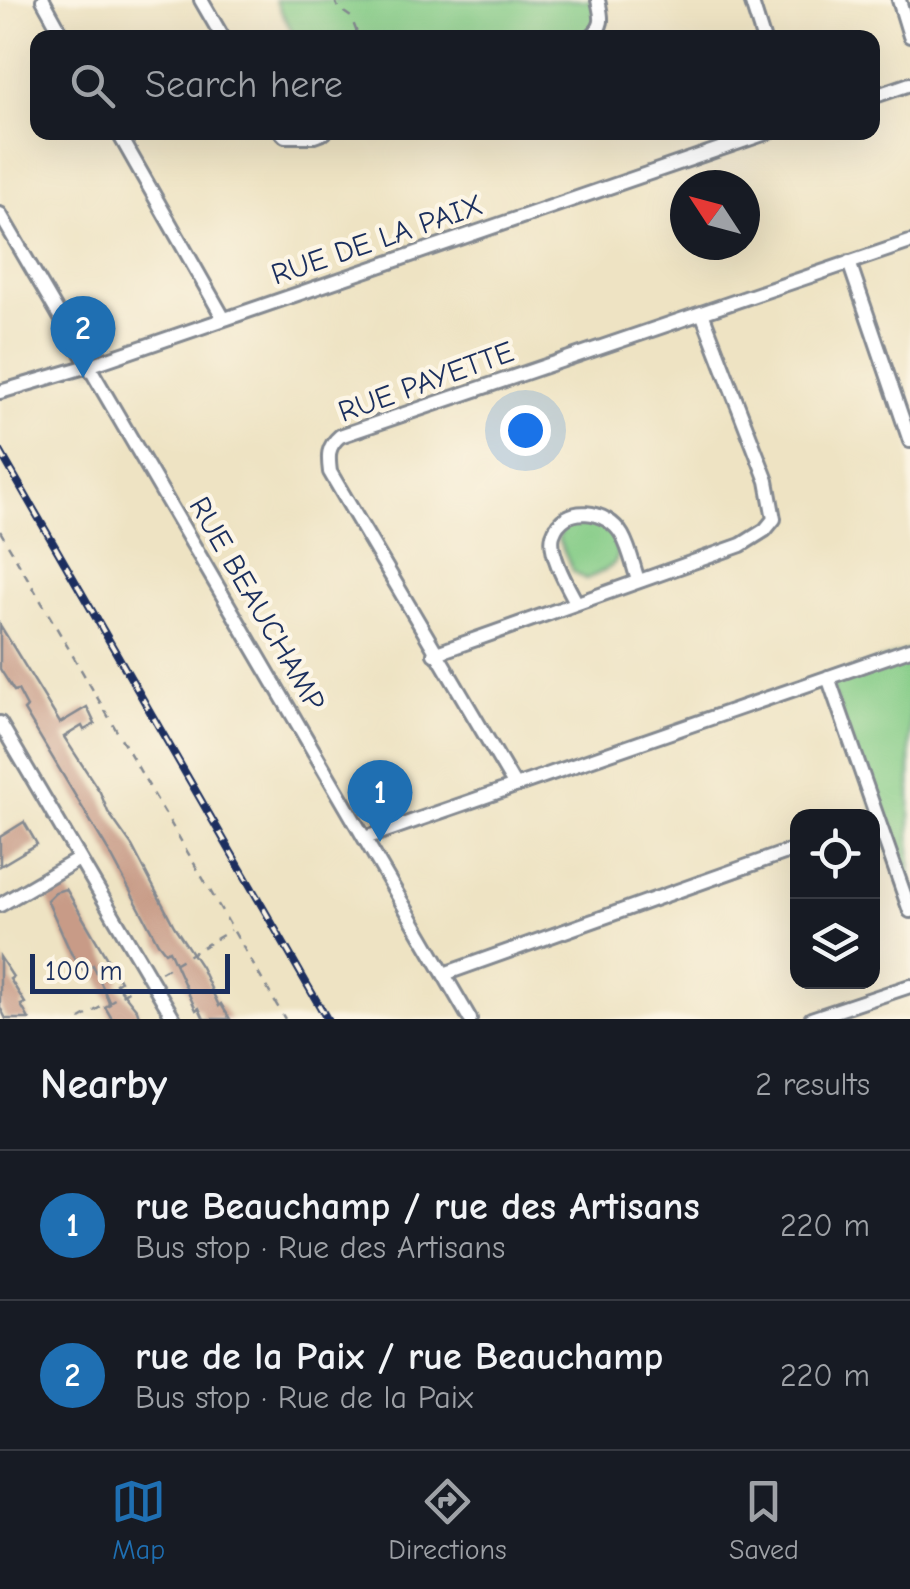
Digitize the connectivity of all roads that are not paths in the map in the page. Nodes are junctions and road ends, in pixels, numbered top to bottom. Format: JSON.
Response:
{"nodes":[{"id":1,"x":43,"y":0,"type":"edge"},
{"id":2,"x":201,"y":0,"type":"edge"},
{"id":3,"x":598,"y":0,"type":"edge"},
{"id":4,"x":751,"y":0,"type":"edge"},
{"id":5,"x":899,"y":0,"type":"edge"},
{"id":6,"x":60,"y":30,"type":"edge"},
{"id":7,"x":218,"y":30,"type":"edge"},
{"id":8,"x":599,"y":30,"type":"edge"},
{"id":9,"x":760,"y":30,"type":"edge"},
{"id":10,"x":910,"y":36,"type":"edge"},
{"id":11,"x":910,"y":84,"type":"edge"},
{"id":12,"x":880,"y":94,"type":"edge"},
{"id":13,"x":123,"y":140,"type":"edge"},
{"id":14,"x":746,"y":140,"type":"edge"},
{"id":15,"x":0,"y":214,"type":"edge"},
{"id":16,"x":910,"y":242,"type":"edge"},
{"id":17,"x":848,"y":262,"type":"junction"},
{"id":18,"x":702,"y":314,"type":"junction"},
{"id":19,"x":224,"y":319,"type":"junction"},
{"id":20,"x":88,"y":366,"type":"junction"},
{"id":21,"x":0,"y":392,"type":"edge"},
{"id":22,"x":910,"y":441,"type":"edge"},
{"id":23,"x":638,"y":580,"type":"junction"},
{"id":24,"x":576,"y":602,"type":"junction"},
{"id":25,"x":910,"y":649,"type":"edge"},
{"id":26,"x":434,"y":654,"type":"junction"},
{"id":27,"x":828,"y":677,"type":"junction"},
{"id":28,"x":1,"y":726,"type":"edge"},
{"id":29,"x":514,"y":786,"type":"junction"},
{"id":30,"x":871,"y":809,"type":"edge"},
{"id":31,"x":880,"y":834,"type":"edge"},
{"id":32,"x":365,"y":838,"type":"junction"},
{"id":33,"x":790,"y":851,"type":"edge"},
{"id":34,"x":79,"y":859,"type":"junction"},
{"id":35,"x":0,"y":905,"type":"edge"},
{"id":36,"x":910,"y":912,"type":"edge"},
{"id":37,"x":444,"y":974,"type":"junction"},
{"id":38,"x":910,"y":986,"type":"edge"},
{"id":39,"x":174,"y":1019,"type":"edge"},
{"id":40,"x":470,"y":1019,"type":"edge"},
{"id":41,"x":811,"y":1019,"type":"edge"}],
"edges":[{"from":1,"to":6,"type":"street"},
{"from":2,"to":7,"type":"street"},
{"from":3,"to":8,"type":"street"},
{"from":4,"to":9,"type":"street"},
{"from":5,"to":10,"type":"street"},
{"from":11,"to":12,"type":"street"},
{"from":13,"to":19,"type":"street"},
{"from":14,"to":19,"type":"street","name":"RUE DE LA PAIX"},
{"from":15,"to":20,"type":"street","name":"RUE BEAUCHAMP"},
{"from":16,"to":17,"type":"street","name":"RUE PAYETTE"},
{"from":17,"to":18,"type":"street","name":"RUE PAYETTE"},
{"from":17,"to":22,"type":"street"},
{"from":18,"to":23,"type":"street"},
{"from":18,"to":26,"type":"street","name":"RUE PAYETTE"},
{"from":19,"to":20,"type":"street","name":"RUE DE LA PAIX"},
{"from":20,"to":21,"type":"street","name":"RUE DE LA PAIX"},
{"from":20,"to":32,"type":"street","name":"RUE BEAUCHAMP"},
{"from":23,"to":24,"type":"street"},
{"from":23,"to":24,"type":"street"},
{"from":24,"to":26,"type":"street"},
{"from":25,"to":27,"type":"street"},
{"from":26,"to":29,"type":"street","name":"RUE PAYETTE"},
{"from":27,"to":29,"type":"street"},
{"from":27,"to":30,"type":"street"},
{"from":28,"to":34,"type":"street"},
{"from":29,"to":32,"type":"street"},
{"from":31,"to":36,"type":"street"},
{"from":32,"to":37,"type":"street","name":"RUE BEAUCHAMP"},
{"from":33,"to":37,"type":"street"},
{"from":34,"to":35,"type":"street"},
{"from":34,"to":39,"type":"street"},
{"from":37,"to":40,"type":"street","name":"RUE BEAUCHAMP"},
{"from":38,"to":41,"type":"street"}]}
